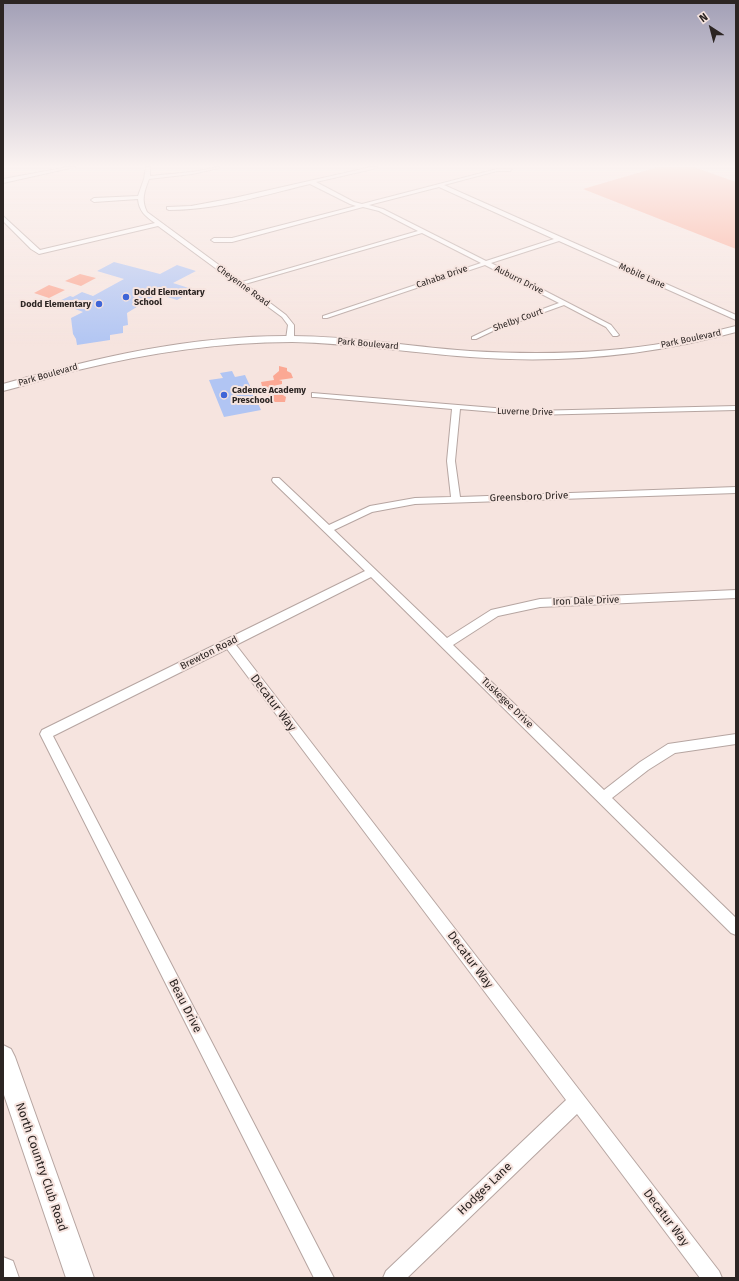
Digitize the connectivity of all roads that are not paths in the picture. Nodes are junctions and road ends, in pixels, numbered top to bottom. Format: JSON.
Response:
{"nodes":[{"id":1,"x":12,"y":227,"type":"edge"},
{"id":2,"x":146,"y":227,"type":"edge"},
{"id":3,"x":162,"y":227,"type":"edge"},
{"id":4,"x":281,"y":227,"type":"edge"},
{"id":5,"x":415,"y":227,"type":"edge"},
{"id":6,"x":533,"y":227,"type":"edge"},
{"id":7,"x":423,"y":231,"type":"junction"},
{"id":8,"x":558,"y":238,"type":"junction"},
{"id":9,"x":214,"y":240,"type":"dead end"},
{"id":10,"x":485,"y":263,"type":"junction"},
{"id":11,"x":240,"y":284,"type":"junction"},
{"id":12,"x":564,"y":303,"type":"junction"},
{"id":13,"x":325,"y":316,"type":"dead end"},
{"id":14,"x":736,"y":318,"type":"edge"},
{"id":15,"x":736,"y":329,"type":"edge"},
{"id":16,"x":615,"y":335,"type":"dead end"},
{"id":17,"x":474,"y":338,"type":"dead end"},
{"id":18,"x":290,"y":339,"type":"junction"},
{"id":19,"x":3,"y":388,"type":"edge"},
{"id":20,"x":315,"y":395,"type":"dead end"},
{"id":21,"x":456,"y":408,"type":"junction"},
{"id":22,"x":736,"y":408,"type":"edge"},
{"id":23,"x":276,"y":480,"type":"dead end"},
{"id":24,"x":736,"y":490,"type":"edge"},
{"id":25,"x":456,"y":500,"type":"junction"},
{"id":26,"x":328,"y":529,"type":"junction"},
{"id":27,"x":372,"y":572,"type":"junction"},
{"id":28,"x":736,"y":594,"type":"edge"},
{"id":29,"x":228,"y":643,"type":"junction"},
{"id":30,"x":446,"y":644,"type":"junction"},
{"id":31,"x":46,"y":734,"type":"joint"},
{"id":32,"x":736,"y":739,"type":"edge"},
{"id":33,"x":603,"y":798,"type":"junction"},
{"id":34,"x":736,"y":928,"type":"edge"},
{"id":35,"x":3,"y":1056,"type":"edge"},
{"id":36,"x":578,"y":1101,"type":"junction"},
{"id":37,"x":3,"y":1271,"type":"edge"},
{"id":38,"x":5,"y":1278,"type":"edge"},
{"id":39,"x":80,"y":1278,"type":"edge"},
{"id":40,"x":324,"y":1278,"type":"edge"},
{"id":41,"x":393,"y":1278,"type":"edge"},
{"id":42,"x":712,"y":1278,"type":"edge"}],
"edges":[{"from":1,"to":2,"type":"street"},
{"from":3,"to":11,"type":"street","name":"Cheyenne Road"},
{"from":4,"to":9,"type":"street"},
{"from":5,"to":7,"type":"street","name":"Auburn Drive"},
{"from":6,"to":8,"type":"street","name":"Mobile Lane"},
{"from":7,"to":10,"type":"street","name":"Auburn Drive"},
{"from":7,"to":11,"type":"street"},
{"from":8,"to":10,"type":"street","name":"Cahaba Drive"},
{"from":8,"to":14,"type":"street","name":"Mobile Lane"},
{"from":10,"to":12,"type":"street","name":"Auburn Drive"},
{"from":10,"to":13,"type":"street","name":"Cahaba Drive"},
{"from":11,"to":18,"type":"street","name":"Cheyenne Road"},
{"from":12,"to":16,"type":"street","name":"Auburn Drive"},
{"from":12,"to":17,"type":"street","name":"Shelby Court"},
{"from":15,"to":18,"type":"main road","name":"Park Boulevard"},
{"from":18,"to":19,"type":"main road","name":"Park Boulevard"},
{"from":20,"to":21,"type":"street","name":"Luverne Drive"},
{"from":21,"to":22,"type":"street","name":"Luverne Drive"},
{"from":21,"to":25,"type":"street"},
{"from":23,"to":26,"type":"street","name":"Tuskegee Drive"},
{"from":24,"to":25,"type":"street","name":"Greensboro Drive"},
{"from":25,"to":26,"type":"street","name":"Greensboro Drive"},
{"from":26,"to":27,"type":"street","name":"Tuskegee Drive"},
{"from":27,"to":29,"type":"street","name":"Brewton Road"},
{"from":27,"to":30,"type":"street","name":"Tuskegee Drive"},
{"from":28,"to":30,"type":"street","name":"Iron Dale Drive"},
{"from":29,"to":31,"type":"street","name":"Brewton Road"},
{"from":29,"to":36,"type":"street","name":"Decatur Way"},
{"from":30,"to":33,"type":"street","name":"Tuskegee Drive"},
{"from":31,"to":40,"type":"street","name":"Beau Drive"},
{"from":32,"to":33,"type":"street"},
{"from":33,"to":34,"type":"street","name":"Tuskegee Drive"},
{"from":35,"to":39,"type":"main road","name":"North Country Club Road"},
{"from":36,"to":41,"type":"street","name":"Hodges Lane"},
{"from":36,"to":42,"type":"street","name":"Decatur Way"},
{"from":37,"to":38,"type":"main road"}]}
